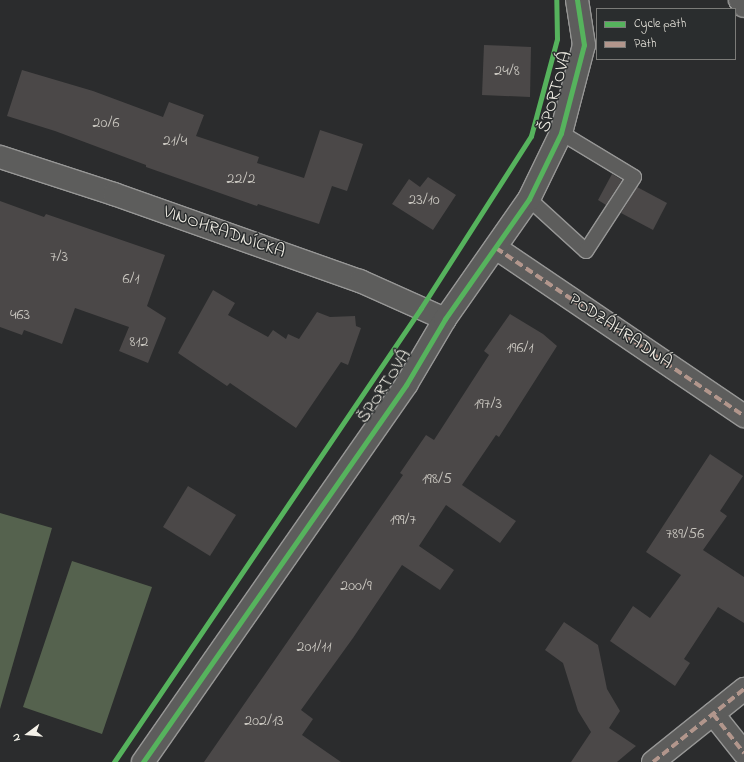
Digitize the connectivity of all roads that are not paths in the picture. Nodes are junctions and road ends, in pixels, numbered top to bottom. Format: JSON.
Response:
{"nodes":[{"id":1,"x":577,"y":0,"type":"edge"},
{"id":2,"x":740,"y":0,"type":"edge"},
{"id":3,"x":744,"y":6,"type":"edge"},
{"id":4,"x":561,"y":133,"type":"junction"},
{"id":5,"x":0,"y":157,"type":"edge"},
{"id":6,"x":529,"y":198,"type":"junction"},
{"id":7,"x":496,"y":248,"type":"junction"},
{"id":8,"x":445,"y":318,"type":"junction"},
{"id":9,"x":744,"y":416,"type":"edge"},
{"id":10,"x":744,"y":689,"type":"edge"},
{"id":11,"x":713,"y":714,"type":"junction"},
{"id":12,"x":744,"y":753,"type":"edge"},
{"id":13,"x":143,"y":762,"type":"edge"},
{"id":14,"x":653,"y":762,"type":"edge"}],
"edges":[{"from":1,"to":4,"type":"street","name":"ŠPORTOVÁ"},
{"from":2,"to":3,"type":"street"},
{"from":4,"to":6,"type":"street","name":"ŠPORTOVÁ"},
{"from":4,"to":6,"type":"lane"},
{"from":5,"to":8,"type":"street","name":"VINOHRADNÍCKA"},
{"from":6,"to":7,"type":"street","name":"ŠPORTOVÁ"},
{"from":7,"to":8,"type":"street","name":"ŠPORTOVÁ"},
{"from":7,"to":9,"type":"street","name":"PODZÁHRADNÁ"},
{"from":8,"to":13,"type":"street","name":"ŠPORTOVÁ"},
{"from":10,"to":11,"type":"street"},
{"from":11,"to":12,"type":"street"},
{"from":11,"to":14,"type":"street"}]}
